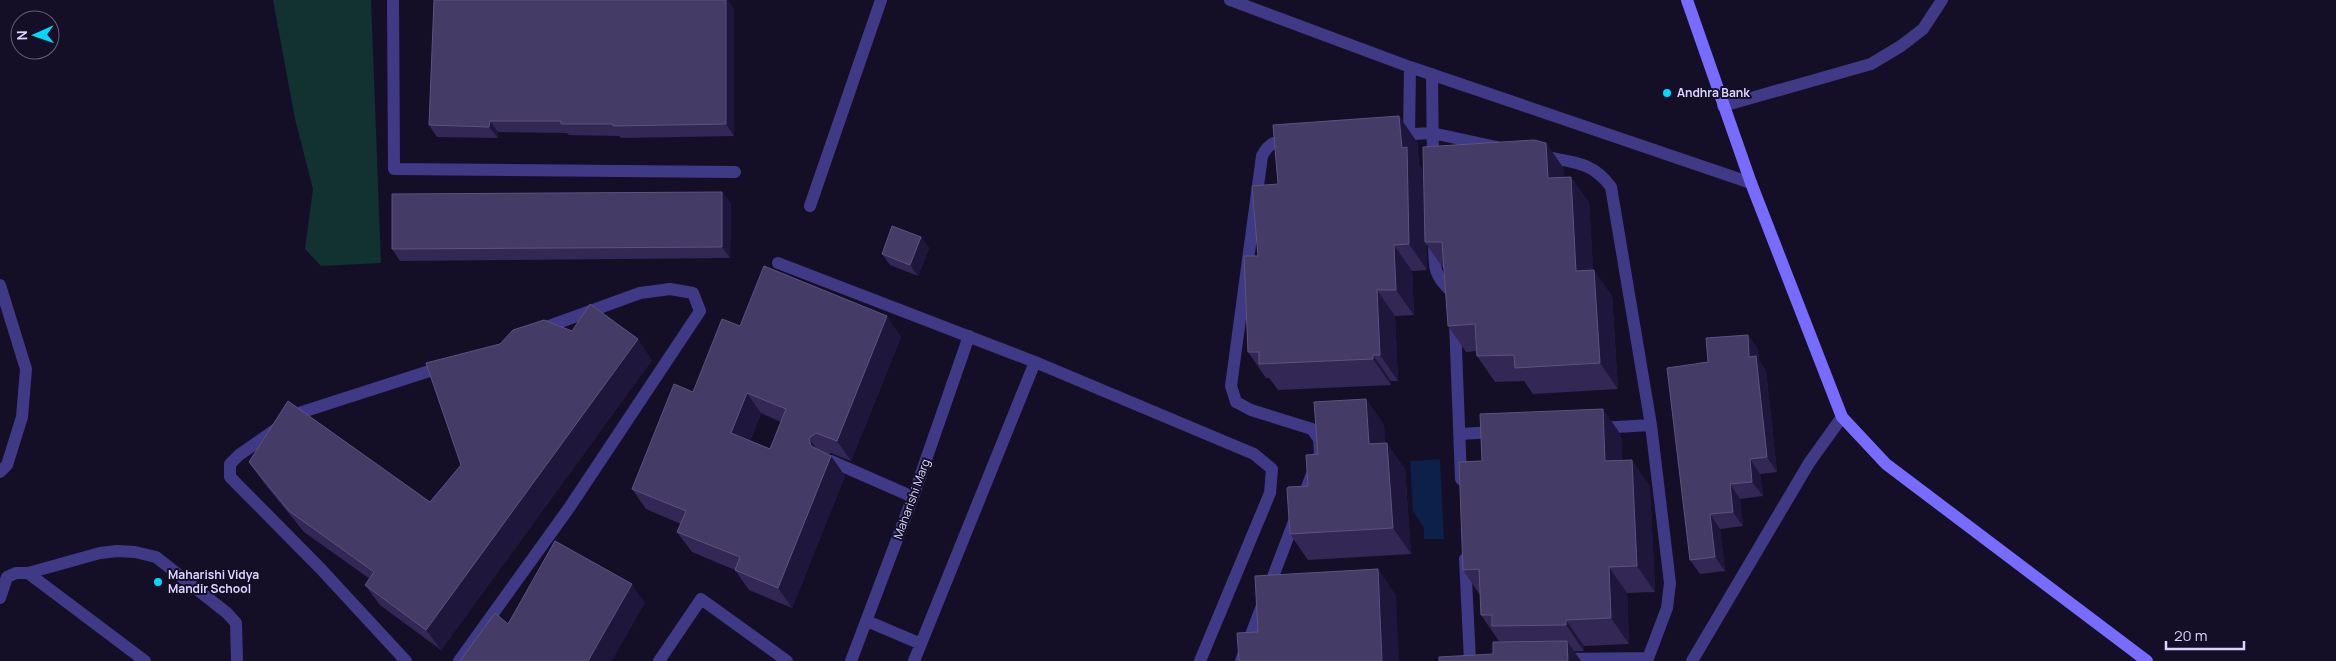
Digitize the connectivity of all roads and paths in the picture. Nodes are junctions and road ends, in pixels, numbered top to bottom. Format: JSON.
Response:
{"nodes":[{"id":1,"x":393,"y":0,"type":"edge"},
{"id":2,"x":881,"y":0,"type":"edge"},
{"id":3,"x":1230,"y":0,"type":"edge"},
{"id":4,"x":1687,"y":0,"type":"edge"},
{"id":5,"x":1942,"y":0,"type":"edge"},
{"id":6,"x":1410,"y":67,"type":"junction"},
{"id":7,"x":1432,"y":74,"type":"junction"},
{"id":8,"x":1723,"y":106,"type":"junction"},
{"id":9,"x":1432,"y":133,"type":"junction"},
{"id":10,"x":1409,"y":134,"type":"junction"},
{"id":11,"x":1380,"y":136,"type":"edge"},
{"id":12,"x":1303,"y":140,"type":"edge"},
{"id":13,"x":1506,"y":149,"type":"edge"},
{"id":14,"x":1525,"y":153,"type":"edge"},
{"id":15,"x":736,"y":172,"type":"dead end"},
{"id":16,"x":1433,"y":172,"type":"edge"},
{"id":17,"x":1751,"y":183,"type":"junction"},
{"id":18,"x":810,"y":206,"type":"dead end"},
{"id":19,"x":1434,"y":221,"type":"edge"},
{"id":20,"x":778,"y":263,"type":"dead end"},
{"id":21,"x":0,"y":285,"type":"edge"},
{"id":22,"x":530,"y":334,"type":"edge"},
{"id":23,"x":969,"y":336,"type":"junction"},
{"id":24,"x":456,"y":361,"type":"edge"},
{"id":25,"x":1036,"y":362,"type":"junction"},
{"id":26,"x":1842,"y":418,"type":"junction"},
{"id":27,"x":1651,"y":425,"type":"junction"},
{"id":28,"x":1584,"y":428,"type":"edge"},
{"id":29,"x":1507,"y":432,"type":"edge"},
{"id":30,"x":1459,"y":434,"type":"junction"},
{"id":31,"x":831,"y":461,"type":"edge"},
{"id":32,"x":0,"y":472,"type":"edge"},
{"id":33,"x":1462,"y":493,"type":"edge"},
{"id":34,"x":913,"y":497,"type":"junction"},
{"id":35,"x":1464,"y":543,"type":"edge"},
{"id":36,"x":28,"y":573,"type":"junction"},
{"id":37,"x":0,"y":598,"type":"edge"},
{"id":38,"x":866,"y":621,"type":"junction"},
{"id":39,"x":920,"y":644,"type":"junction"},
{"id":40,"x":393,"y":656,"type":"edge"},
{"id":41,"x":1549,"y":660,"type":"edge"},
{"id":42,"x":1647,"y":660,"type":"edge"},
{"id":43,"x":145,"y":661,"type":"edge"},
{"id":44,"x":237,"y":661,"type":"edge"},
{"id":45,"x":406,"y":661,"type":"edge"},
{"id":46,"x":459,"y":661,"type":"edge"},
{"id":47,"x":659,"y":661,"type":"edge"},
{"id":48,"x":788,"y":661,"type":"edge"},
{"id":49,"x":851,"y":661,"type":"edge"},
{"id":50,"x":914,"y":661,"type":"edge"},
{"id":51,"x":1200,"y":661,"type":"edge"},
{"id":52,"x":1241,"y":661,"type":"edge"},
{"id":53,"x":1470,"y":661,"type":"edge"},
{"id":54,"x":1480,"y":661,"type":"edge"},
{"id":55,"x":1692,"y":661,"type":"edge"},
{"id":56,"x":2147,"y":661,"type":"edge"}],
"edges":[{"from":1,"to":15,"type":"street"},
{"from":2,"to":18,"type":"street"},
{"from":3,"to":6,"type":"street"},
{"from":4,"to":8,"type":"street"},
{"from":5,"to":8,"type":"street"},
{"from":6,"to":7,"type":"street"},
{"from":6,"to":10,"type":"street"},
{"from":7,"to":9,"type":"street"},
{"from":7,"to":17,"type":"street"},
{"from":8,"to":17,"type":"street"},
{"from":9,"to":10,"type":"street"},
{"from":9,"to":13,"type":"street"},
{"from":9,"to":16,"type":"street"},
{"from":10,"to":11,"type":"street"},
{"from":12,"to":52,"type":"street"},
{"from":14,"to":27,"type":"street"},
{"from":17,"to":26,"type":"street"},
{"from":19,"to":30,"type":"street"},
{"from":20,"to":23,"type":"street"},
{"from":21,"to":32,"type":"street"},
{"from":22,"to":46,"type":"street"},
{"from":23,"to":25,"type":"street"},
{"from":23,"to":34,"type":"street","name":"Maharishi Marg"},
{"from":24,"to":40,"type":"street"},
{"from":25,"to":39,"type":"street"},
{"from":25,"to":51,"type":"street"},
{"from":26,"to":55,"type":"street"},
{"from":26,"to":56,"type":"street"},
{"from":27,"to":28,"type":"street"},
{"from":27,"to":42,"type":"street"},
{"from":29,"to":30,"type":"street"},
{"from":30,"to":33,"type":"street"},
{"from":31,"to":34,"type":"street"},
{"from":34,"to":38,"type":"street","name":"Maharishi Marg"},
{"from":35,"to":53,"type":"street"},
{"from":36,"to":37,"type":"street"},
{"from":36,"to":43,"type":"street"},
{"from":36,"to":44,"type":"street"},
{"from":38,"to":39,"type":"street"},
{"from":38,"to":49,"type":"street","name":"Maharishi Marg"},
{"from":39,"to":50,"type":"street"},
{"from":40,"to":45,"type":"street"},
{"from":41,"to":42,"type":"street"},
{"from":47,"to":48,"type":"street"},
{"from":53,"to":54,"type":"street"}]}
